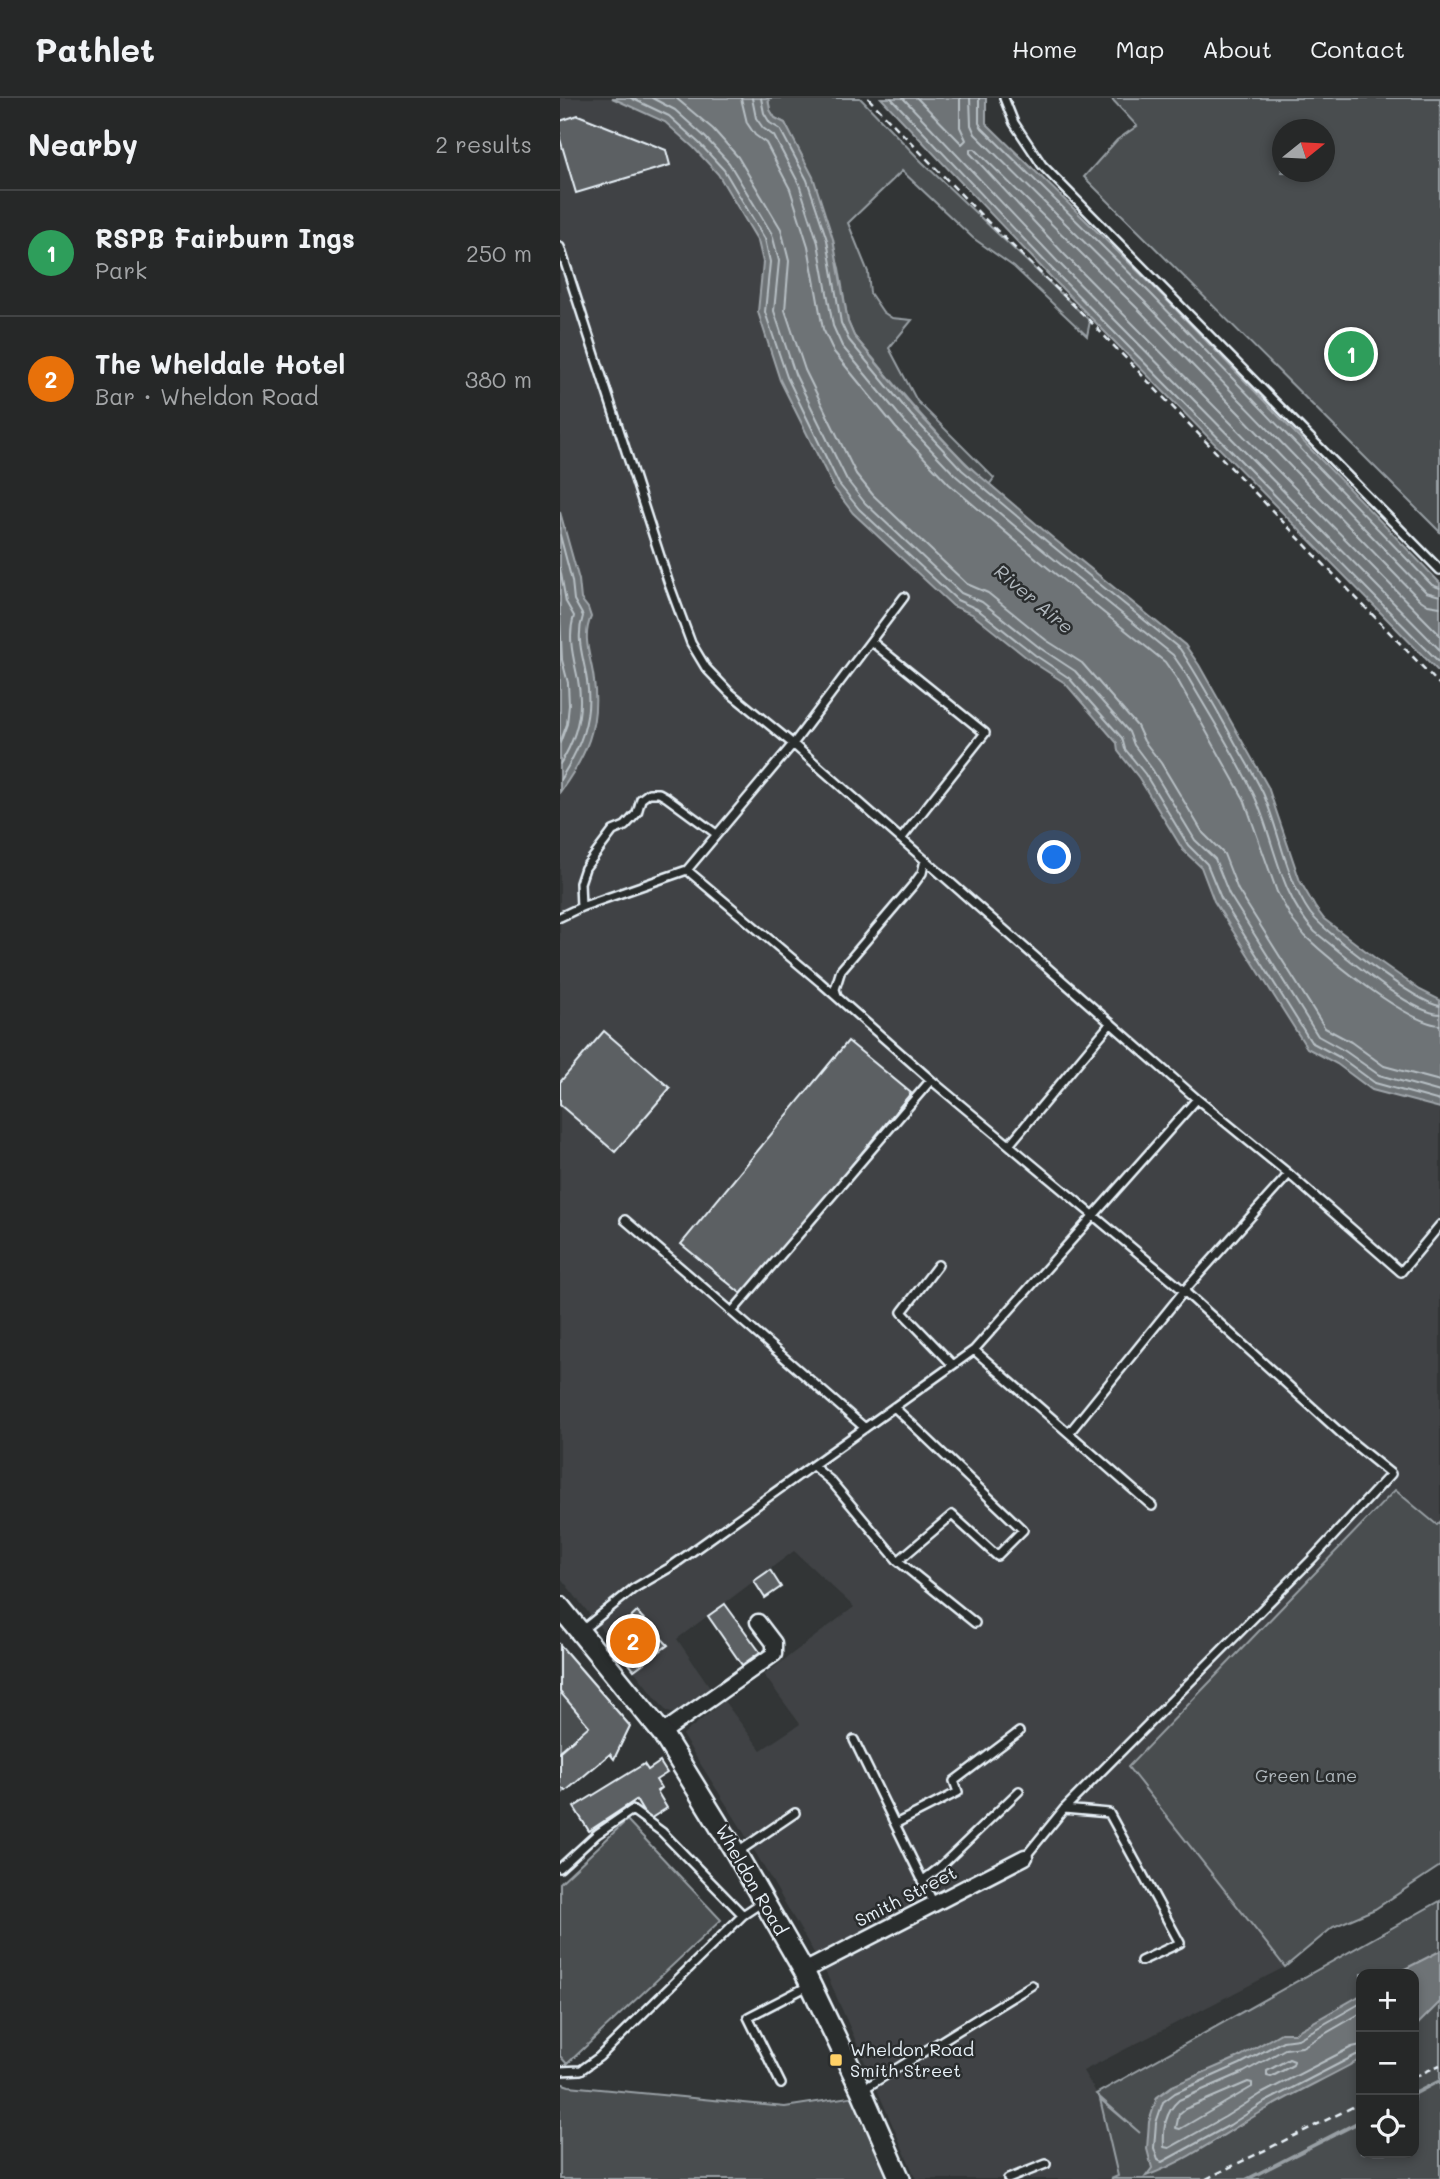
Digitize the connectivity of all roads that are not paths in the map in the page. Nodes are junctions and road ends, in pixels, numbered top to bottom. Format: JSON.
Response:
{"nodes":[{"id":1,"x":1004,"y":98,"type":"edge"},
{"id":2,"x":560,"y":247,"type":"edge"},
{"id":3,"x":1440,"y":570,"type":"edge"},
{"id":4,"x":904,"y":597,"type":"dead end"},
{"id":5,"x":872,"y":642,"type":"junction"},
{"id":6,"x":793,"y":744,"type":"junction"},
{"id":7,"x":715,"y":834,"type":"junction"},
{"id":8,"x":901,"y":839,"type":"junction"},
{"id":9,"x":925,"y":860,"type":"junction"},
{"id":10,"x":687,"y":870,"type":"junction"},
{"id":11,"x":581,"y":907,"type":"junction"},
{"id":12,"x":562,"y":913,"type":"edge"},
{"id":13,"x":836,"y":996,"type":"junction"},
{"id":14,"x":1111,"y":1023,"type":"junction"},
{"id":15,"x":931,"y":1080,"type":"junction"},
{"id":16,"x":1197,"y":1099,"type":"junction"},
{"id":17,"x":1009,"y":1145,"type":"junction"},
{"id":18,"x":1289,"y":1174,"type":"junction"},
{"id":19,"x":1094,"y":1216,"type":"junction"},
{"id":20,"x":625,"y":1220,"type":"dead end"},
{"id":21,"x":1440,"y":1225,"type":"edge"},
{"id":22,"x":938,"y":1265,"type":"dead end"},
{"id":23,"x":1184,"y":1291,"type":"junction"},
{"id":24,"x":732,"y":1312,"type":"junction"},
{"id":25,"x":974,"y":1350,"type":"junction"},
{"id":26,"x":953,"y":1365,"type":"junction"},
{"id":27,"x":894,"y":1407,"type":"junction"},
{"id":28,"x":866,"y":1428,"type":"junction"},
{"id":29,"x":1069,"y":1433,"type":"junction"},
{"id":30,"x":813,"y":1466,"type":"junction"},
{"id":31,"x":1152,"y":1506,"type":"dead end"},
{"id":32,"x":898,"y":1561,"type":"junction"},
{"id":33,"x":560,"y":1607,"type":"edge"},
{"id":34,"x":758,"y":1622,"type":"dead end"},
{"id":35,"x":975,"y":1623,"type":"dead end"},
{"id":36,"x":580,"y":1631,"type":"junction"},
{"id":37,"x":1019,"y":1732,"type":"dead end"},
{"id":38,"x":662,"y":1733,"type":"junction"},
{"id":39,"x":854,"y":1740,"type":"dead end"},
{"id":40,"x":1019,"y":1791,"type":"dead end"},
{"id":41,"x":1064,"y":1809,"type":"junction"},
{"id":42,"x":795,"y":1813,"type":"dead end"},
{"id":43,"x":895,"y":1824,"type":"junction"},
{"id":44,"x":736,"y":1853,"type":"junction"},
{"id":45,"x":1026,"y":1857,"type":"joint"},
{"id":46,"x":560,"y":1868,"type":"edge"},
{"id":47,"x":922,"y":1881,"type":"junction"},
{"id":48,"x":764,"y":1901,"type":"junction"},
{"id":49,"x":934,"y":1905,"type":"junction"},
{"id":50,"x":743,"y":1915,"type":"junction"},
{"id":51,"x":1141,"y":1961,"type":"dead end"},
{"id":52,"x":807,"y":1978,"type":"junction"},
{"id":53,"x":1032,"y":1985,"type":"dead end"},
{"id":54,"x":560,"y":2071,"type":"edge"},
{"id":55,"x":781,"y":2084,"type":"dead end"},
{"id":56,"x":862,"y":2091,"type":"junction"},
{"id":57,"x":1046,"y":2164,"type":"dead end"},
{"id":58,"x":900,"y":2179,"type":"edge"},
{"id":59,"x":1008,"y":2179,"type":"edge"}],
"edges":[{"from":1,"to":3,"type":"lane"},
{"from":2,"to":6,"type":"lane"},
{"from":4,"to":5,"type":"lane"},
{"from":5,"to":6,"type":"lane"},
{"from":5,"to":8,"type":"lane"},
{"from":6,"to":7,"type":"lane"},
{"from":6,"to":8,"type":"lane"},
{"from":7,"to":10,"type":"lane"},
{"from":7,"to":11,"type":"lane"},
{"from":8,"to":9,"type":"lane"},
{"from":9,"to":13,"type":"lane"},
{"from":9,"to":14,"type":"lane"},
{"from":10,"to":11,"type":"lane"},
{"from":10,"to":13,"type":"lane"},
{"from":11,"to":12,"type":"lane"},
{"from":13,"to":15,"type":"lane"},
{"from":14,"to":16,"type":"lane"},
{"from":14,"to":17,"type":"lane"},
{"from":15,"to":17,"type":"lane"},
{"from":15,"to":24,"type":"lane"},
{"from":16,"to":18,"type":"lane"},
{"from":16,"to":19,"type":"lane"},
{"from":17,"to":19,"type":"lane"},
{"from":18,"to":21,"type":"lane"},
{"from":18,"to":23,"type":"lane"},
{"from":19,"to":23,"type":"lane"},
{"from":19,"to":25,"type":"lane"},
{"from":20,"to":24,"type":"lane"},
{"from":22,"to":26,"type":"lane"},
{"from":23,"to":29,"type":"lane"},
{"from":23,"to":41,"type":"lane"},
{"from":24,"to":28,"type":"lane"},
{"from":25,"to":26,"type":"lane"},
{"from":25,"to":29,"type":"lane"},
{"from":26,"to":27,"type":"lane"},
{"from":27,"to":28,"type":"lane"},
{"from":27,"to":32,"type":"lane"},
{"from":28,"to":30,"type":"lane"},
{"from":29,"to":31,"type":"lane"},
{"from":30,"to":32,"type":"lane"},
{"from":30,"to":36,"type":"lane"},
{"from":32,"to":35,"type":"lane"},
{"from":33,"to":36,"type":"street","name":"Wheldon Road"},
{"from":34,"to":38,"type":"street"},
{"from":36,"to":38,"type":"street","name":"Wheldon Road"},
{"from":37,"to":43,"type":"lane"},
{"from":38,"to":44,"type":"street","name":"Wheldon Road"},
{"from":39,"to":43,"type":"lane"},
{"from":40,"to":47,"type":"lane"},
{"from":41,"to":45,"type":"lane"},
{"from":41,"to":51,"type":"lane"},
{"from":42,"to":44,"type":"lane"},
{"from":43,"to":47,"type":"lane"},
{"from":44,"to":48,"type":"street","name":"Wheldon Road"},
{"from":45,"to":49,"type":"street","name":"Smith Street"},
{"from":46,"to":50,"type":"lane"},
{"from":47,"to":49,"type":"lane"},
{"from":48,"to":50,"type":"lane"},
{"from":48,"to":52,"type":"street","name":"Wheldon Road"},
{"from":49,"to":52,"type":"street","name":"Smith Street"},
{"from":50,"to":54,"type":"lane"},
{"from":52,"to":55,"type":"lane"},
{"from":52,"to":56,"type":"street","name":"Wheldon Road"},
{"from":53,"to":56,"type":"lane"},
{"from":56,"to":58,"type":"street","name":"Wheldon Road"},
{"from":57,"to":59,"type":"lane"}]}
